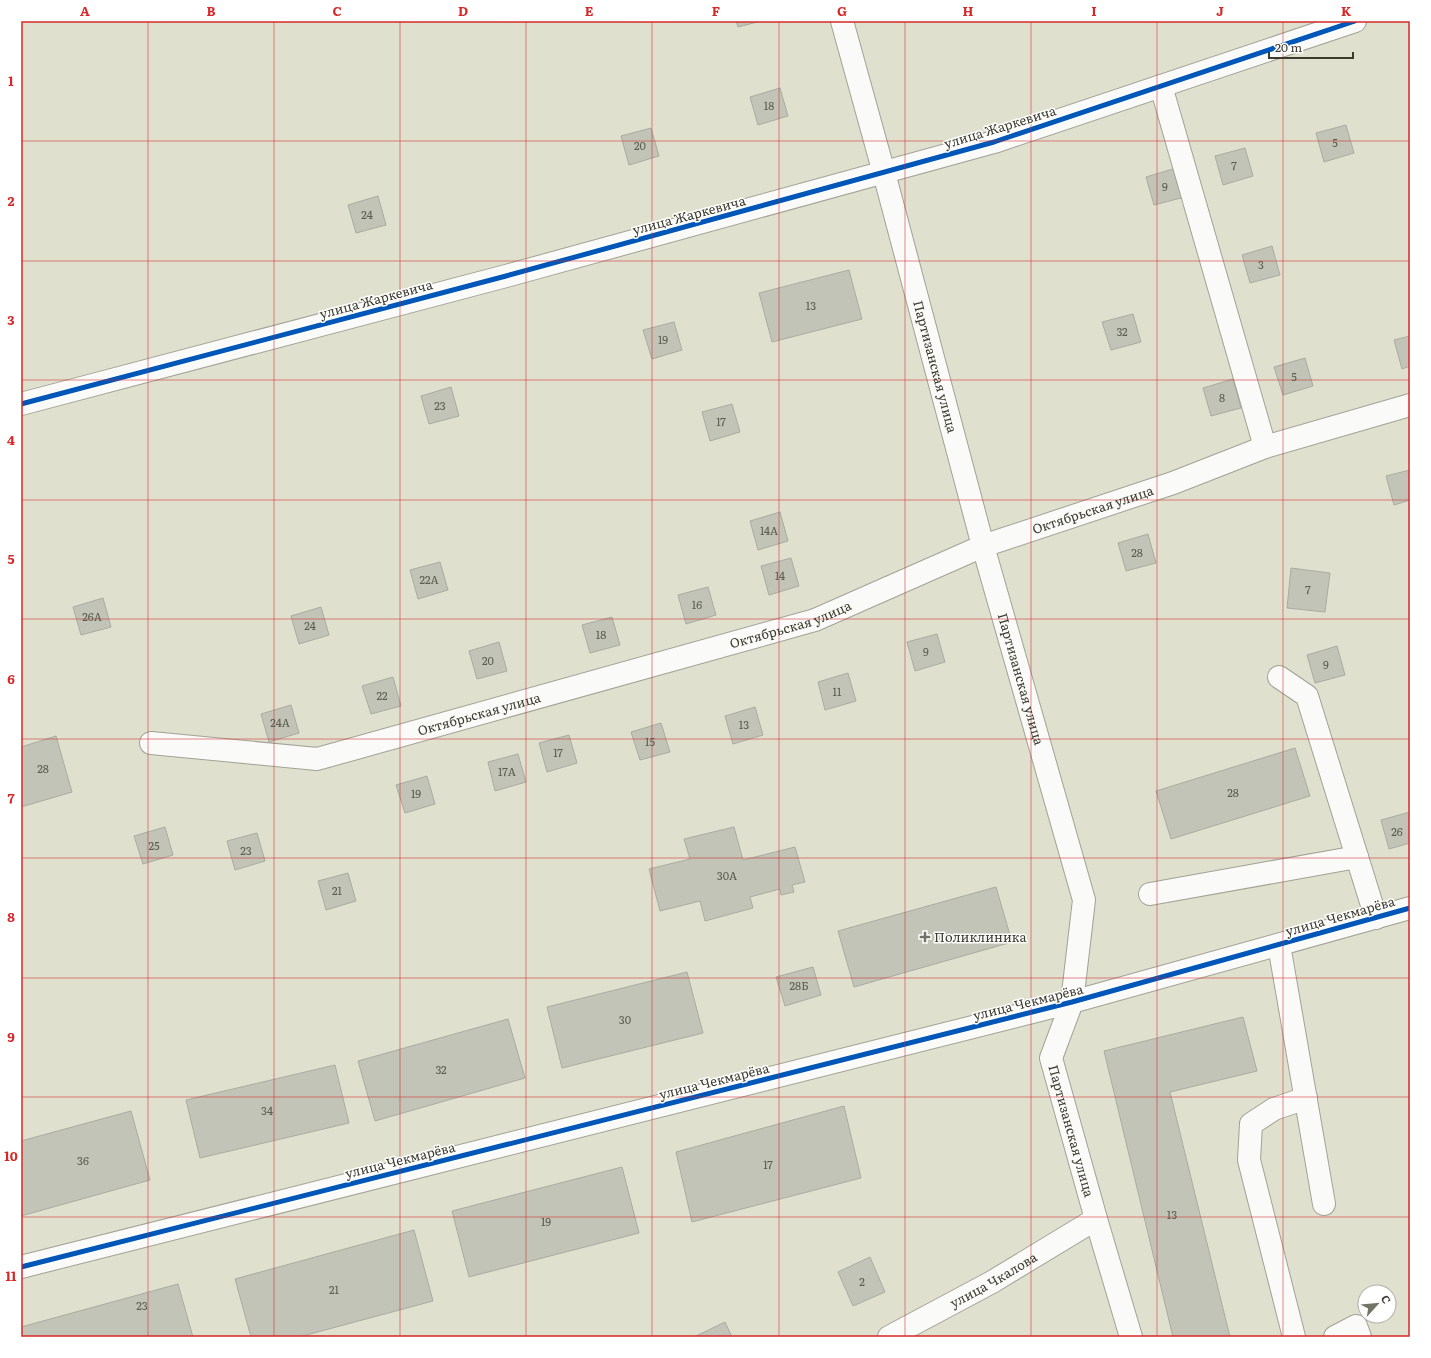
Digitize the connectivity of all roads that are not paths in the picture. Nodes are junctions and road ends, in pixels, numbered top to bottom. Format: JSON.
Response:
{"nodes":[{"id":1,"x":842,"y":21,"type":"edge"},
{"id":2,"x":1354,"y":21,"type":"edge"},
{"id":3,"x":1161,"y":86,"type":"junction"},
{"id":4,"x":884,"y":173,"type":"junction"},
{"id":5,"x":21,"y":404,"type":"edge"},
{"id":6,"x":1410,"y":405,"type":"edge"},
{"id":7,"x":1266,"y":447,"type":"junction"},
{"id":8,"x":983,"y":546,"type":"junction"},
{"id":9,"x":1279,"y":677,"type":"dead end"},
{"id":10,"x":151,"y":743,"type":"dead end"},
{"id":11,"x":1357,"y":857,"type":"junction"},
{"id":12,"x":1150,"y":894,"type":"dead end"},
{"id":13,"x":1410,"y":908,"type":"edge"},
{"id":14,"x":1376,"y":918,"type":"junction"},
{"id":15,"x":1279,"y":945,"type":"junction"},
{"id":16,"x":1072,"y":1002,"type":"junction"},
{"id":17,"x":1306,"y":1098,"type":"junction"},
{"id":18,"x":1324,"y":1204,"type":"dead end"},
{"id":19,"x":1096,"y":1219,"type":"junction"},
{"id":20,"x":21,"y":1267,"type":"edge"},
{"id":21,"x":890,"y":1337,"type":"edge"},
{"id":22,"x":1132,"y":1337,"type":"edge"},
{"id":23,"x":1294,"y":1337,"type":"edge"},
{"id":24,"x":1335,"y":1337,"type":"edge"},
{"id":25,"x":1360,"y":1337,"type":"edge"}],
"edges":[{"from":1,"to":4,"type":"street","name":"Партизанская улица"},
{"from":2,"to":3,"type":"street","name":"улица Жаркевича"},
{"from":3,"to":4,"type":"street","name":"улица Жаркевича"},
{"from":3,"to":7,"type":"street"},
{"from":4,"to":5,"type":"street","name":"улица Жаркевича"},
{"from":4,"to":8,"type":"street","name":"Партизанская улица"},
{"from":6,"to":7,"type":"street","name":"Октябрьская улица"},
{"from":7,"to":8,"type":"street","name":"Октябрьская улица"},
{"from":8,"to":10,"type":"street","name":"Октябрьская улица"},
{"from":8,"to":16,"type":"street","name":"Партизанская улица"},
{"from":9,"to":11,"type":"street"},
{"from":11,"to":12,"type":"street"},
{"from":11,"to":14,"type":"street"},
{"from":13,"to":14,"type":"street","name":"улица Чекмарёва"},
{"from":14,"to":15,"type":"street","name":"улица Чекмарёва"},
{"from":15,"to":16,"type":"street","name":"улица Чекмарёва"},
{"from":15,"to":17,"type":"street"},
{"from":16,"to":19,"type":"street","name":"Партизанская улица"},
{"from":16,"to":20,"type":"street","name":"улица Чекмарёва"},
{"from":17,"to":18,"type":"street"},
{"from":17,"to":23,"type":"street"},
{"from":19,"to":21,"type":"street","name":"улица Чкалова"},
{"from":19,"to":22,"type":"street","name":"Партизанская улица"},
{"from":24,"to":25,"type":"street"}]}
